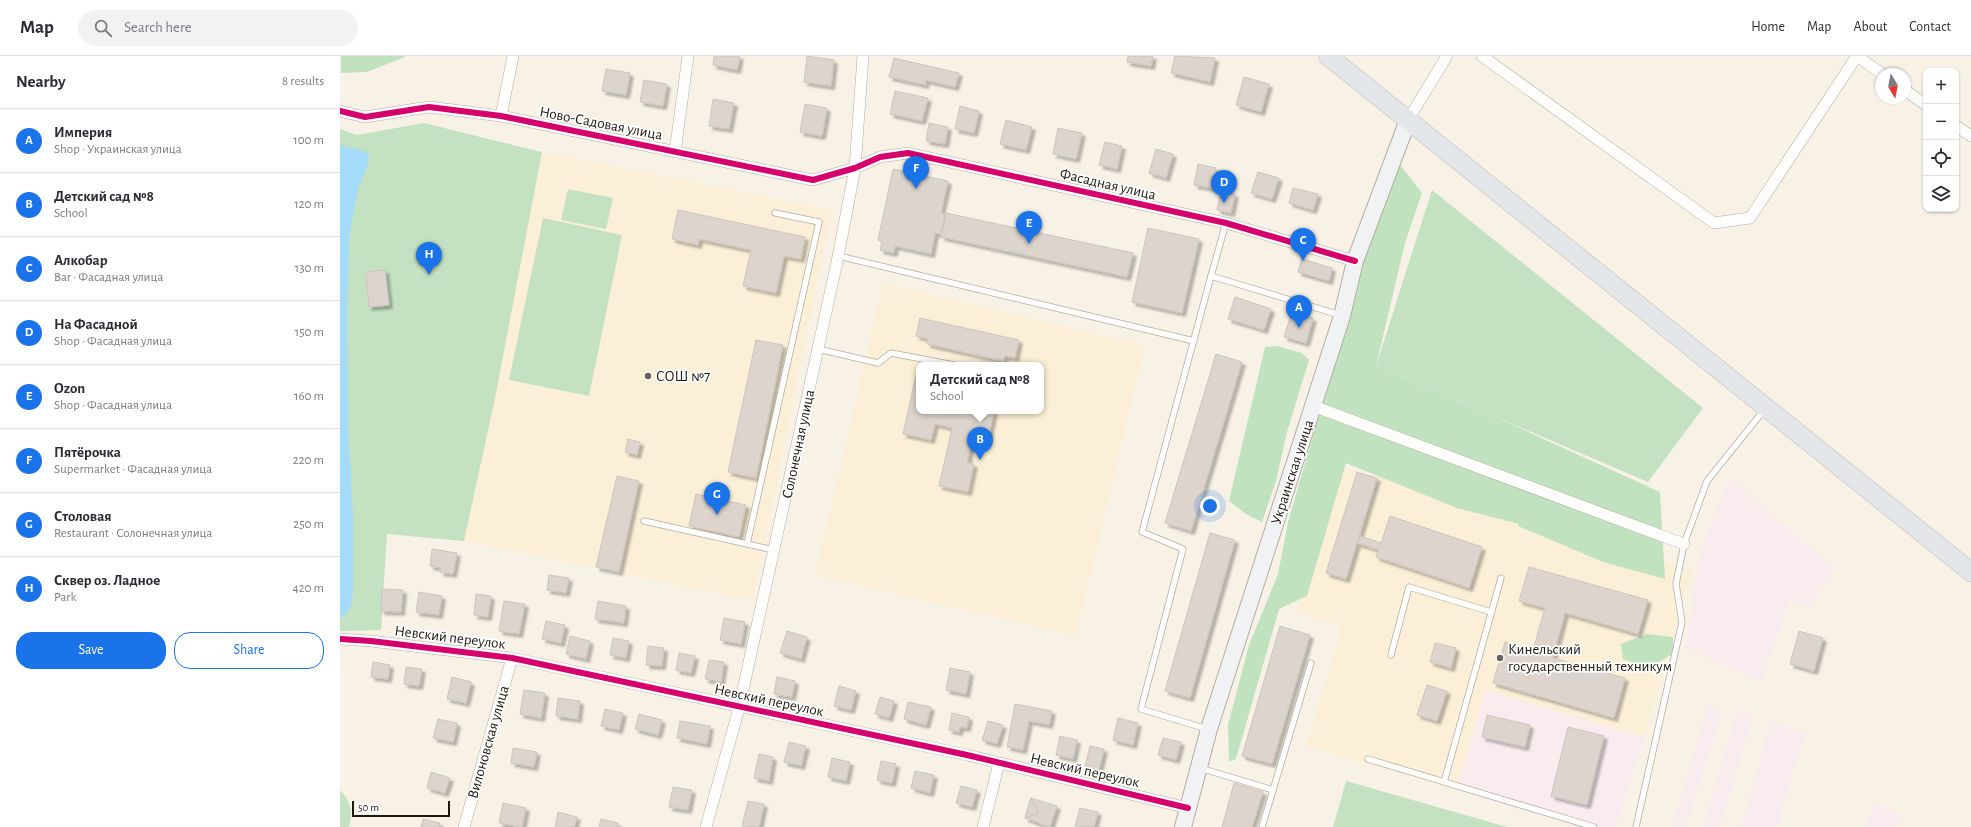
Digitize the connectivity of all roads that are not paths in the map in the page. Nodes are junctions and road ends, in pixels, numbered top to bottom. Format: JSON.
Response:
{"nodes":[{"id":1,"x":514,"y":56,"type":"edge"},
{"id":2,"x":688,"y":56,"type":"edge"},
{"id":3,"x":863,"y":56,"type":"edge"},
{"id":4,"x":1328,"y":56,"type":"edge"},
{"id":5,"x":1446,"y":56,"type":"edge"},
{"id":6,"x":1482,"y":56,"type":"edge"},
{"id":7,"x":1857,"y":56,"type":"edge"},
{"id":8,"x":1875,"y":69,"type":"edge"},
{"id":9,"x":1911,"y":94,"type":"edge"},
{"id":10,"x":1925,"y":104,"type":"edge"},
{"id":11,"x":340,"y":111,"type":"edge"},
{"id":12,"x":501,"y":116,"type":"junction"},
{"id":13,"x":1408,"y":120,"type":"junction"},
{"id":14,"x":1959,"y":128,"type":"edge"},
{"id":15,"x":1971,"y":136,"type":"edge"},
{"id":16,"x":675,"y":152,"type":"junction"},
{"id":17,"x":855,"y":168,"type":"junction"},
{"id":18,"x":775,"y":213,"type":"dead end"},
{"id":19,"x":1226,"y":223,"type":"junction"},
{"id":20,"x":839,"y":256,"type":"junction"},
{"id":21,"x":1355,"y":261,"type":"junction"},
{"id":22,"x":1211,"y":276,"type":"junction"},
{"id":23,"x":1342,"y":316,"type":"junction"},
{"id":24,"x":1194,"y":341,"type":"junction"},
{"id":25,"x":818,"y":349,"type":"junction"},
{"id":26,"x":939,"y":362,"type":"edge"},
{"id":27,"x":1313,"y":406,"type":"junction"},
{"id":28,"x":1766,"y":407,"type":"junction"},
{"id":29,"x":644,"y":521,"type":"dead end"},
{"id":30,"x":747,"y":544,"type":"junction"},
{"id":31,"x":1684,"y":544,"type":"junction"},
{"id":32,"x":774,"y":550,"type":"junction"},
{"id":33,"x":1965,"y":567,"type":"edge"},
{"id":34,"x":1501,"y":578,"type":"dead end"},
{"id":35,"x":1491,"y":612,"type":"junction"},
{"id":36,"x":340,"y":639,"type":"edge"},
{"id":37,"x":1391,"y":656,"type":"dead end"},
{"id":38,"x":512,"y":658,"type":"junction"},
{"id":39,"x":1311,"y":663,"type":"dead end"},
{"id":40,"x":738,"y":708,"type":"junction"},
{"id":41,"x":1209,"y":729,"type":"junction"},
{"id":42,"x":1368,"y":759,"type":"dead end"},
{"id":43,"x":999,"y":763,"type":"junction"},
{"id":44,"x":1199,"y":768,"type":"junction"},
{"id":45,"x":1444,"y":782,"type":"junction"},
{"id":46,"x":1273,"y":790,"type":"junction"},
{"id":47,"x":1188,"y":808,"type":"junction"},
{"id":48,"x":466,"y":827,"type":"edge"},
{"id":49,"x":706,"y":827,"type":"edge"},
{"id":50,"x":983,"y":827,"type":"edge"},
{"id":51,"x":1183,"y":827,"type":"edge"},
{"id":52,"x":1262,"y":827,"type":"edge"},
{"id":53,"x":1594,"y":827,"type":"edge"},
{"id":54,"x":1636,"y":827,"type":"edge"}],
"edges":[{"from":1,"to":12,"type":"street"},
{"from":2,"to":16,"type":"street"},
{"from":3,"to":17,"type":"street","name":"Солонечная улица"},
{"from":4,"to":13,"type":"main road"},
{"from":5,"to":13,"type":"street"},
{"from":6,"to":7,"type":"street"},
{"from":7,"to":8,"type":"street"},
{"from":9,"to":10,"type":"street"},
{"from":11,"to":12,"type":"street","name":"Ново-Садовая улица"},
{"from":12,"to":16,"type":"street","name":"Ново-Садовая улица"},
{"from":13,"to":21,"type":"main road","name":"Украинская улица"},
{"from":13,"to":28,"type":"main road"},
{"from":14,"to":15,"type":"street"},
{"from":16,"to":17,"type":"street","name":"Ново-Садовая улица"},
{"from":17,"to":19,"type":"street","name":"Фасадная улица"},
{"from":17,"to":20,"type":"street","name":"Солонечная улица"},
{"from":18,"to":30,"type":"lane"},
{"from":19,"to":21,"type":"street","name":"Фасадная улица"},
{"from":19,"to":22,"type":"lane"},
{"from":20,"to":24,"type":"lane"},
{"from":20,"to":25,"type":"street","name":"Солонечная улица"},
{"from":21,"to":23,"type":"main road","name":"Украинская улица"},
{"from":22,"to":23,"type":"lane"},
{"from":22,"to":24,"type":"lane"},
{"from":23,"to":27,"type":"main road","name":"Украинская улица"},
{"from":24,"to":41,"type":"lane"},
{"from":25,"to":26,"type":"lane"},
{"from":25,"to":32,"type":"street","name":"Солонечная улица"},
{"from":27,"to":31,"type":"street"},
{"from":27,"to":41,"type":"main road","name":"Украинская улица"},
{"from":28,"to":31,"type":"lane"},
{"from":28,"to":33,"type":"main road"},
{"from":29,"to":30,"type":"lane"},
{"from":30,"to":32,"type":"lane"},
{"from":31,"to":54,"type":"lane"},
{"from":32,"to":40,"type":"street","name":"Солонечная улица"},
{"from":34,"to":35,"type":"lane"},
{"from":35,"to":37,"type":"lane"},
{"from":35,"to":45,"type":"lane"},
{"from":36,"to":38,"type":"street","name":"Невский переулок"},
{"from":38,"to":40,"type":"street","name":"Невский переулок"},
{"from":38,"to":48,"type":"street","name":"Вилоновская улица"},
{"from":39,"to":46,"type":"lane"},
{"from":40,"to":43,"type":"street","name":"Невский переулок"},
{"from":40,"to":49,"type":"street","name":"Солонечная улица"},
{"from":41,"to":44,"type":"main road","name":"Украинская улица"},
{"from":42,"to":45,"type":"lane"},
{"from":43,"to":47,"type":"street","name":"Невский переулок"},
{"from":43,"to":50,"type":"street"},
{"from":44,"to":46,"type":"lane"},
{"from":44,"to":47,"type":"main road","name":"Украинская улица"},
{"from":45,"to":53,"type":"lane"},
{"from":46,"to":52,"type":"lane"},
{"from":47,"to":51,"type":"main road","name":"Украинская улица"}]}
